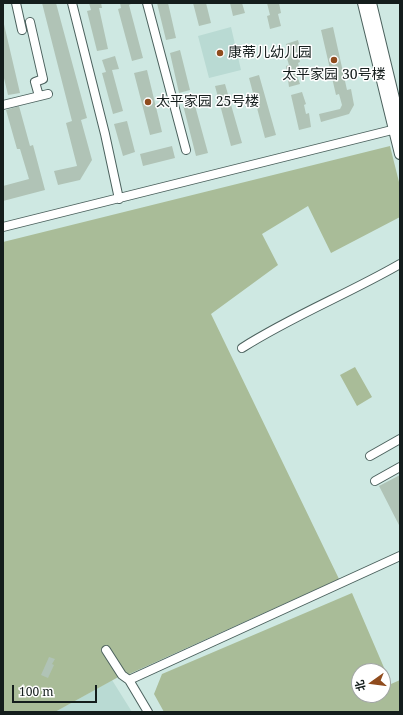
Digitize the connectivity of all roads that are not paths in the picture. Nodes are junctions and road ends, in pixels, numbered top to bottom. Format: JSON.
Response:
{"nodes":[{"id":1,"x":16,"y":3,"type":"edge"},
{"id":2,"x":72,"y":3,"type":"edge"},
{"id":3,"x":147,"y":3,"type":"edge"},
{"id":4,"x":363,"y":3,"type":"edge"},
{"id":5,"x":371,"y":3,"type":"edge"},
{"id":6,"x":30,"y":22,"type":"dead end"},
{"id":7,"x":22,"y":30,"type":"dead end"},
{"id":8,"x":48,"y":94,"type":"dead end"},
{"id":9,"x":39,"y":96,"type":"junction"},
{"id":10,"x":3,"y":104,"type":"edge"},
{"id":11,"x":398,"y":127,"type":"edge"},
{"id":12,"x":186,"y":150,"type":"dead end"},
{"id":13,"x":400,"y":154,"type":"edge"},
{"id":14,"x":119,"y":199,"type":"junction"},
{"id":15,"x":3,"y":227,"type":"edge"},
{"id":16,"x":400,"y":264,"type":"edge"},
{"id":17,"x":242,"y":348,"type":"dead end"},
{"id":18,"x":400,"y":439,"type":"edge"},
{"id":19,"x":370,"y":456,"type":"dead end"},
{"id":20,"x":400,"y":467,"type":"edge"},
{"id":21,"x":375,"y":481,"type":"dead end"},
{"id":22,"x":400,"y":556,"type":"edge"},
{"id":23,"x":106,"y":650,"type":"dead end"},
{"id":24,"x":129,"y":680,"type":"junction"},
{"id":25,"x":148,"y":712,"type":"edge"}],
"edges":[{"from":1,"to":7,"type":"street"},
{"from":2,"to":14,"type":"street"},
{"from":3,"to":12,"type":"street"},
{"from":4,"to":11,"type":"main road"},
{"from":5,"to":11,"type":"main road"},
{"from":6,"to":9,"type":"street"},
{"from":8,"to":9,"type":"street"},
{"from":9,"to":10,"type":"street"},
{"from":11,"to":13,"type":"main road"},
{"from":11,"to":14,"type":"street"},
{"from":14,"to":15,"type":"street"},
{"from":16,"to":17,"type":"street"},
{"from":18,"to":19,"type":"street"},
{"from":20,"to":21,"type":"street"},
{"from":22,"to":24,"type":"street"},
{"from":23,"to":24,"type":"street"},
{"from":24,"to":25,"type":"street"}]}
